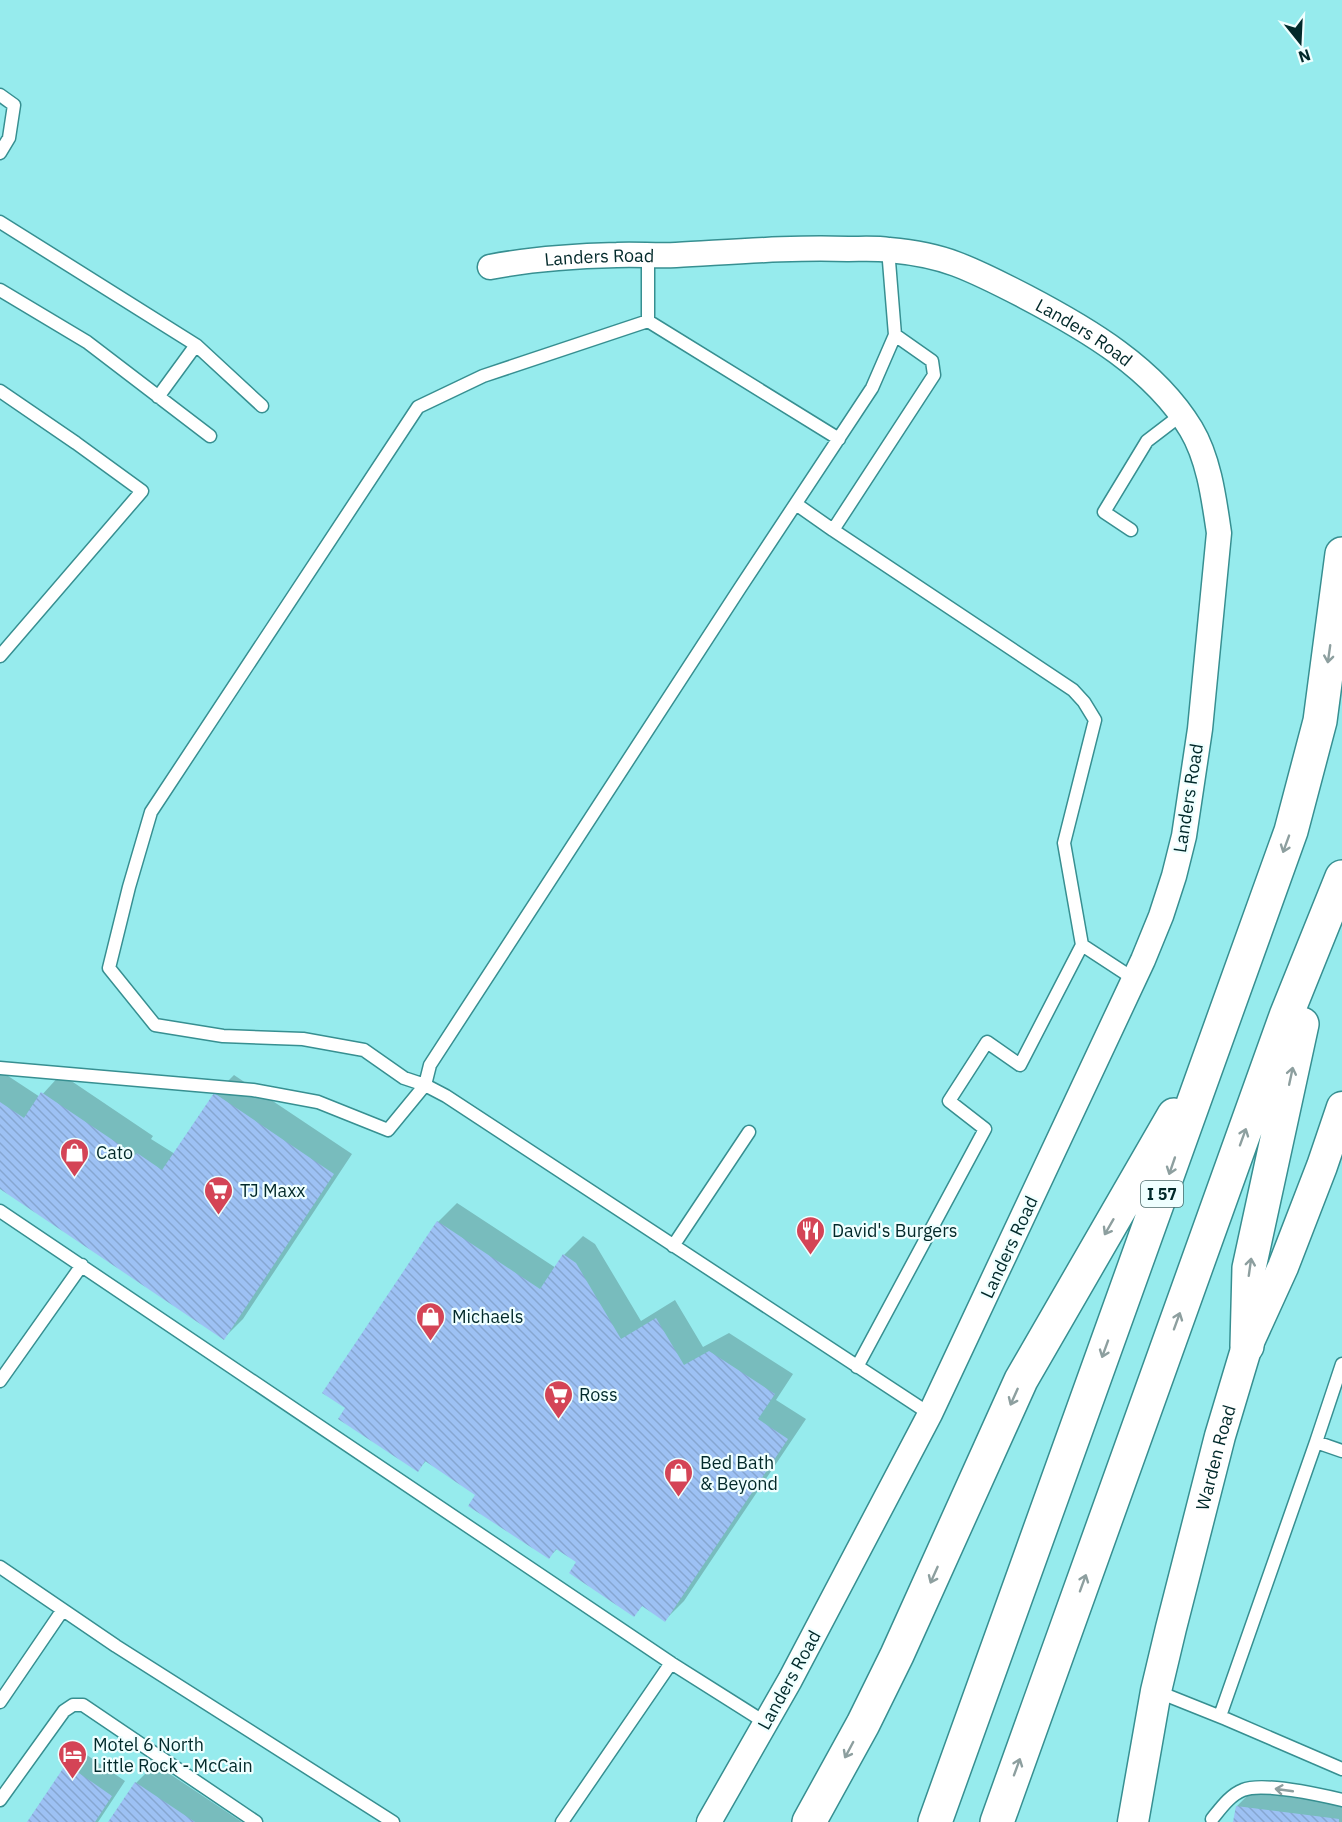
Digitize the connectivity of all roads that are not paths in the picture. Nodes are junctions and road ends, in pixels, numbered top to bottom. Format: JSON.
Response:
{"nodes":[{"id":1,"x":0,"y":95,"type":"edge"},
{"id":2,"x":0,"y":153,"type":"edge"},
{"id":3,"x":0,"y":222,"type":"edge"},
{"id":4,"x":888,"y":249,"type":"junction"},
{"id":5,"x":648,"y":255,"type":"junction"},
{"id":6,"x":490,"y":267,"type":"dead end"},
{"id":7,"x":0,"y":290,"type":"edge"},
{"id":8,"x":648,"y":321,"type":"junction"},
{"id":9,"x":895,"y":335,"type":"junction"},
{"id":10,"x":196,"y":345,"type":"junction"},
{"id":11,"x":0,"y":391,"type":"edge"},
{"id":12,"x":158,"y":397,"type":"junction"},
{"id":13,"x":262,"y":406,"type":"dead end"},
{"id":14,"x":1181,"y":415,"type":"junction"},
{"id":15,"x":210,"y":436,"type":"dead end"},
{"id":16,"x":838,"y":439,"type":"junction"},
{"id":17,"x":796,"y":504,"type":"junction"},
{"id":18,"x":833,"y":530,"type":"junction"},
{"id":19,"x":1131,"y":530,"type":"dead end"},
{"id":20,"x":1342,"y":554,"type":"edge"},
{"id":21,"x":0,"y":656,"type":"edge"},
{"id":22,"x":1342,"y":877,"type":"edge"},
{"id":23,"x":1323,"y":925,"type":"junction"},
{"id":24,"x":1082,"y":945,"type":"junction"},
{"id":25,"x":1134,"y":979,"type":"junction"},
{"id":26,"x":1212,"y":1049,"type":"junction"},
{"id":27,"x":0,"y":1068,"type":"edge"},
{"id":28,"x":425,"y":1085,"type":"junction"},
{"id":29,"x":1342,"y":1107,"type":"edge"},
{"id":30,"x":749,"y":1132,"type":"dead end"},
{"id":31,"x":0,"y":1210,"type":"edge"},
{"id":32,"x":674,"y":1246,"type":"junction"},
{"id":33,"x":82,"y":1265,"type":"junction"},
{"id":34,"x":1247,"y":1346,"type":"junction"},
{"id":35,"x":1342,"y":1364,"type":"edge"},
{"id":36,"x":857,"y":1367,"type":"junction"},
{"id":37,"x":0,"y":1381,"type":"edge"},
{"id":38,"x":930,"y":1414,"type":"junction"},
{"id":39,"x":1316,"y":1442,"type":"junction"},
{"id":40,"x":1342,"y":1451,"type":"edge"},
{"id":41,"x":0,"y":1567,"type":"edge"},
{"id":42,"x":62,"y":1611,"type":"junction"},
{"id":43,"x":671,"y":1663,"type":"junction"},
{"id":44,"x":1156,"y":1691,"type":"junction"},
{"id":45,"x":0,"y":1702,"type":"edge"},
{"id":46,"x":1220,"y":1716,"type":"junction"},
{"id":47,"x":766,"y":1723,"type":"junction"},
{"id":48,"x":1342,"y":1768,"type":"edge"},
{"id":49,"x":0,"y":1800,"type":"edge"},
{"id":50,"x":1342,"y":1800,"type":"edge"},
{"id":51,"x":1212,"y":1819,"type":"dead end"},
{"id":52,"x":256,"y":1822,"type":"edge"},
{"id":53,"x":393,"y":1822,"type":"edge"},
{"id":54,"x":562,"y":1822,"type":"edge"},
{"id":55,"x":709,"y":1822,"type":"edge"},
{"id":56,"x":809,"y":1822,"type":"edge"},
{"id":57,"x":935,"y":1822,"type":"edge"},
{"id":58,"x":997,"y":1822,"type":"edge"},
{"id":59,"x":1133,"y":1822,"type":"edge"}],
"edges":[{"from":1,"to":2,"type":"lane"},
{"from":3,"to":10,"type":"lane"},
{"from":4,"to":5,"type":"street","name":"Landers Road"},
{"from":4,"to":9,"type":"lane"},
{"from":4,"to":14,"type":"street","name":"Landers Road"},
{"from":5,"to":6,"type":"street","name":"Landers Road"},
{"from":5,"to":8,"type":"lane"},
{"from":7,"to":12,"type":"lane"},
{"from":8,"to":16,"type":"lane"},
{"from":8,"to":28,"type":"lane"},
{"from":9,"to":16,"type":"lane"},
{"from":9,"to":18,"type":"lane"},
{"from":10,"to":12,"type":"lane"},
{"from":10,"to":13,"type":"lane"},
{"from":11,"to":21,"type":"lane"},
{"from":12,"to":15,"type":"lane"},
{"from":14,"to":19,"type":"lane"},
{"from":14,"to":25,"type":"street","name":"Landers Road"},
{"from":16,"to":17,"type":"lane"},
{"from":17,"to":18,"type":"lane"},
{"from":17,"to":28,"type":"lane"},
{"from":18,"to":24,"type":"lane"},
{"from":20,"to":26,"type":"highway","number":"I 57","one_way":true},
{"from":22,"to":23,"type":"highway"},
{"from":34,"to":23,"type":"highway","one_way":true},
{"from":58,"to":23,"type":"highway","one_way":true},
{"from":24,"to":25,"type":"lane"},
{"from":24,"to":36,"type":"lane"},
{"from":25,"to":38,"type":"street","name":"Landers Road"},
{"from":26,"to":56,"type":"highway","one_way":true},
{"from":26,"to":57,"type":"highway","number":"I 57","one_way":true},
{"from":27,"to":28,"type":"lane"},
{"from":28,"to":32,"type":"lane"},
{"from":29,"to":34,"type":"street","name":"Warden Road"},
{"from":30,"to":32,"type":"lane"},
{"from":31,"to":33,"type":"lane"},
{"from":32,"to":36,"type":"lane"},
{"from":33,"to":37,"type":"lane"},
{"from":33,"to":43,"type":"lane"},
{"from":34,"to":44,"type":"street","name":"Warden Road"},
{"from":35,"to":39,"type":"lane"},
{"from":36,"to":38,"type":"lane"},
{"from":38,"to":47,"type":"street","name":"Landers Road"},
{"from":39,"to":40,"type":"lane"},
{"from":39,"to":46,"type":"lane"},
{"from":41,"to":42,"type":"lane"},
{"from":42,"to":45,"type":"lane"},
{"from":42,"to":53,"type":"lane"},
{"from":43,"to":47,"type":"lane"},
{"from":43,"to":54,"type":"lane"},
{"from":44,"to":46,"type":"lane"},
{"from":44,"to":59,"type":"street","name":"Warden Road"},
{"from":46,"to":48,"type":"lane"},
{"from":47,"to":55,"type":"street","name":"Landers Road"},
{"from":49,"to":52,"type":"lane"},
{"from":50,"to":51,"type":"lane","one_way":true}]}
